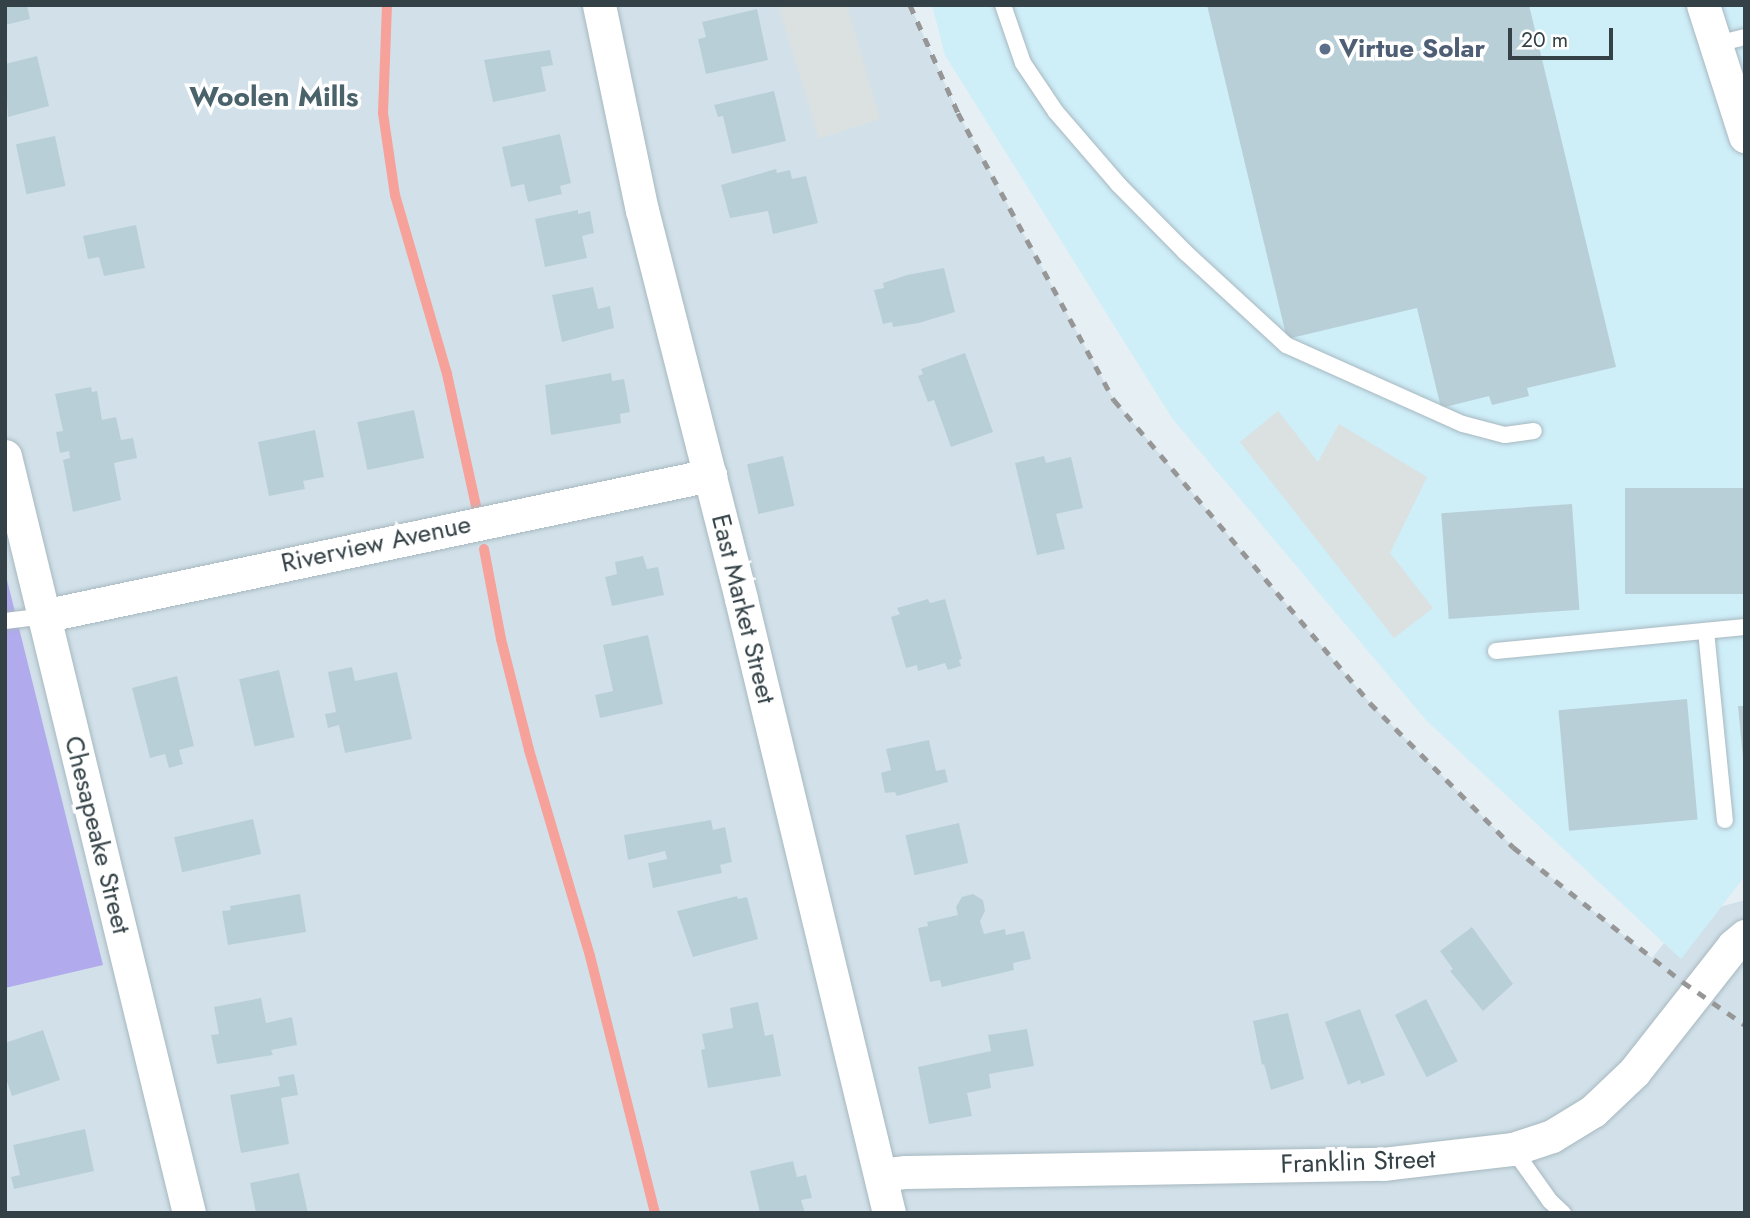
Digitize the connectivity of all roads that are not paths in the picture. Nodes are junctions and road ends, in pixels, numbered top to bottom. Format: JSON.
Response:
{"nodes":[{"id":1,"x":599,"y":5,"type":"edge"},
{"id":2,"x":1003,"y":5,"type":"edge"},
{"id":3,"x":1703,"y":5,"type":"edge"},
{"id":4,"x":1729,"y":41,"type":"edge"},
{"id":5,"x":1745,"y":136,"type":"edge"},
{"id":6,"x":1534,"y":431,"type":"dead end"},
{"id":7,"x":5,"y":456,"type":"edge"},
{"id":8,"x":710,"y":475,"type":"junction"},
{"id":9,"x":43,"y":616,"type":"junction"},
{"id":10,"x":5,"y":621,"type":"edge"},
{"id":11,"x":1745,"y":627,"type":"edge"},
{"id":12,"x":1706,"y":631,"type":"junction"},
{"id":13,"x":1496,"y":651,"type":"dead end"},
{"id":14,"x":1725,"y":820,"type":"dead end"},
{"id":15,"x":1745,"y":936,"type":"edge"},
{"id":16,"x":1513,"y":1149,"type":"junction"},
{"id":17,"x":881,"y":1175,"type":"junction"},
{"id":18,"x":189,"y":1213,"type":"edge"},
{"id":19,"x":889,"y":1213,"type":"edge"},
{"id":20,"x":1563,"y":1213,"type":"edge"}],
"edges":[{"from":1,"to":8,"type":"street","name":"East Market Street"},
{"from":2,"to":6,"type":"lane"},
{"from":3,"to":4,"type":"street"},
{"from":4,"to":5,"type":"street"},
{"from":7,"to":9,"type":"street","name":"Chesapeake Street"},
{"from":8,"to":9,"type":"street","name":"Riverview Avenue"},
{"from":8,"to":17,"type":"street","name":"East Market Street"},
{"from":9,"to":10,"type":"lane"},
{"from":9,"to":18,"type":"street","name":"Chesapeake Street"},
{"from":11,"to":12,"type":"lane"},
{"from":12,"to":13,"type":"lane"},
{"from":12,"to":14,"type":"lane"},
{"from":15,"to":16,"type":"street","name":"Franklin Street"},
{"from":16,"to":17,"type":"street","name":"Franklin Street"},
{"from":16,"to":20,"type":"lane"},
{"from":17,"to":19,"type":"street","name":"East Market Street"}]}
